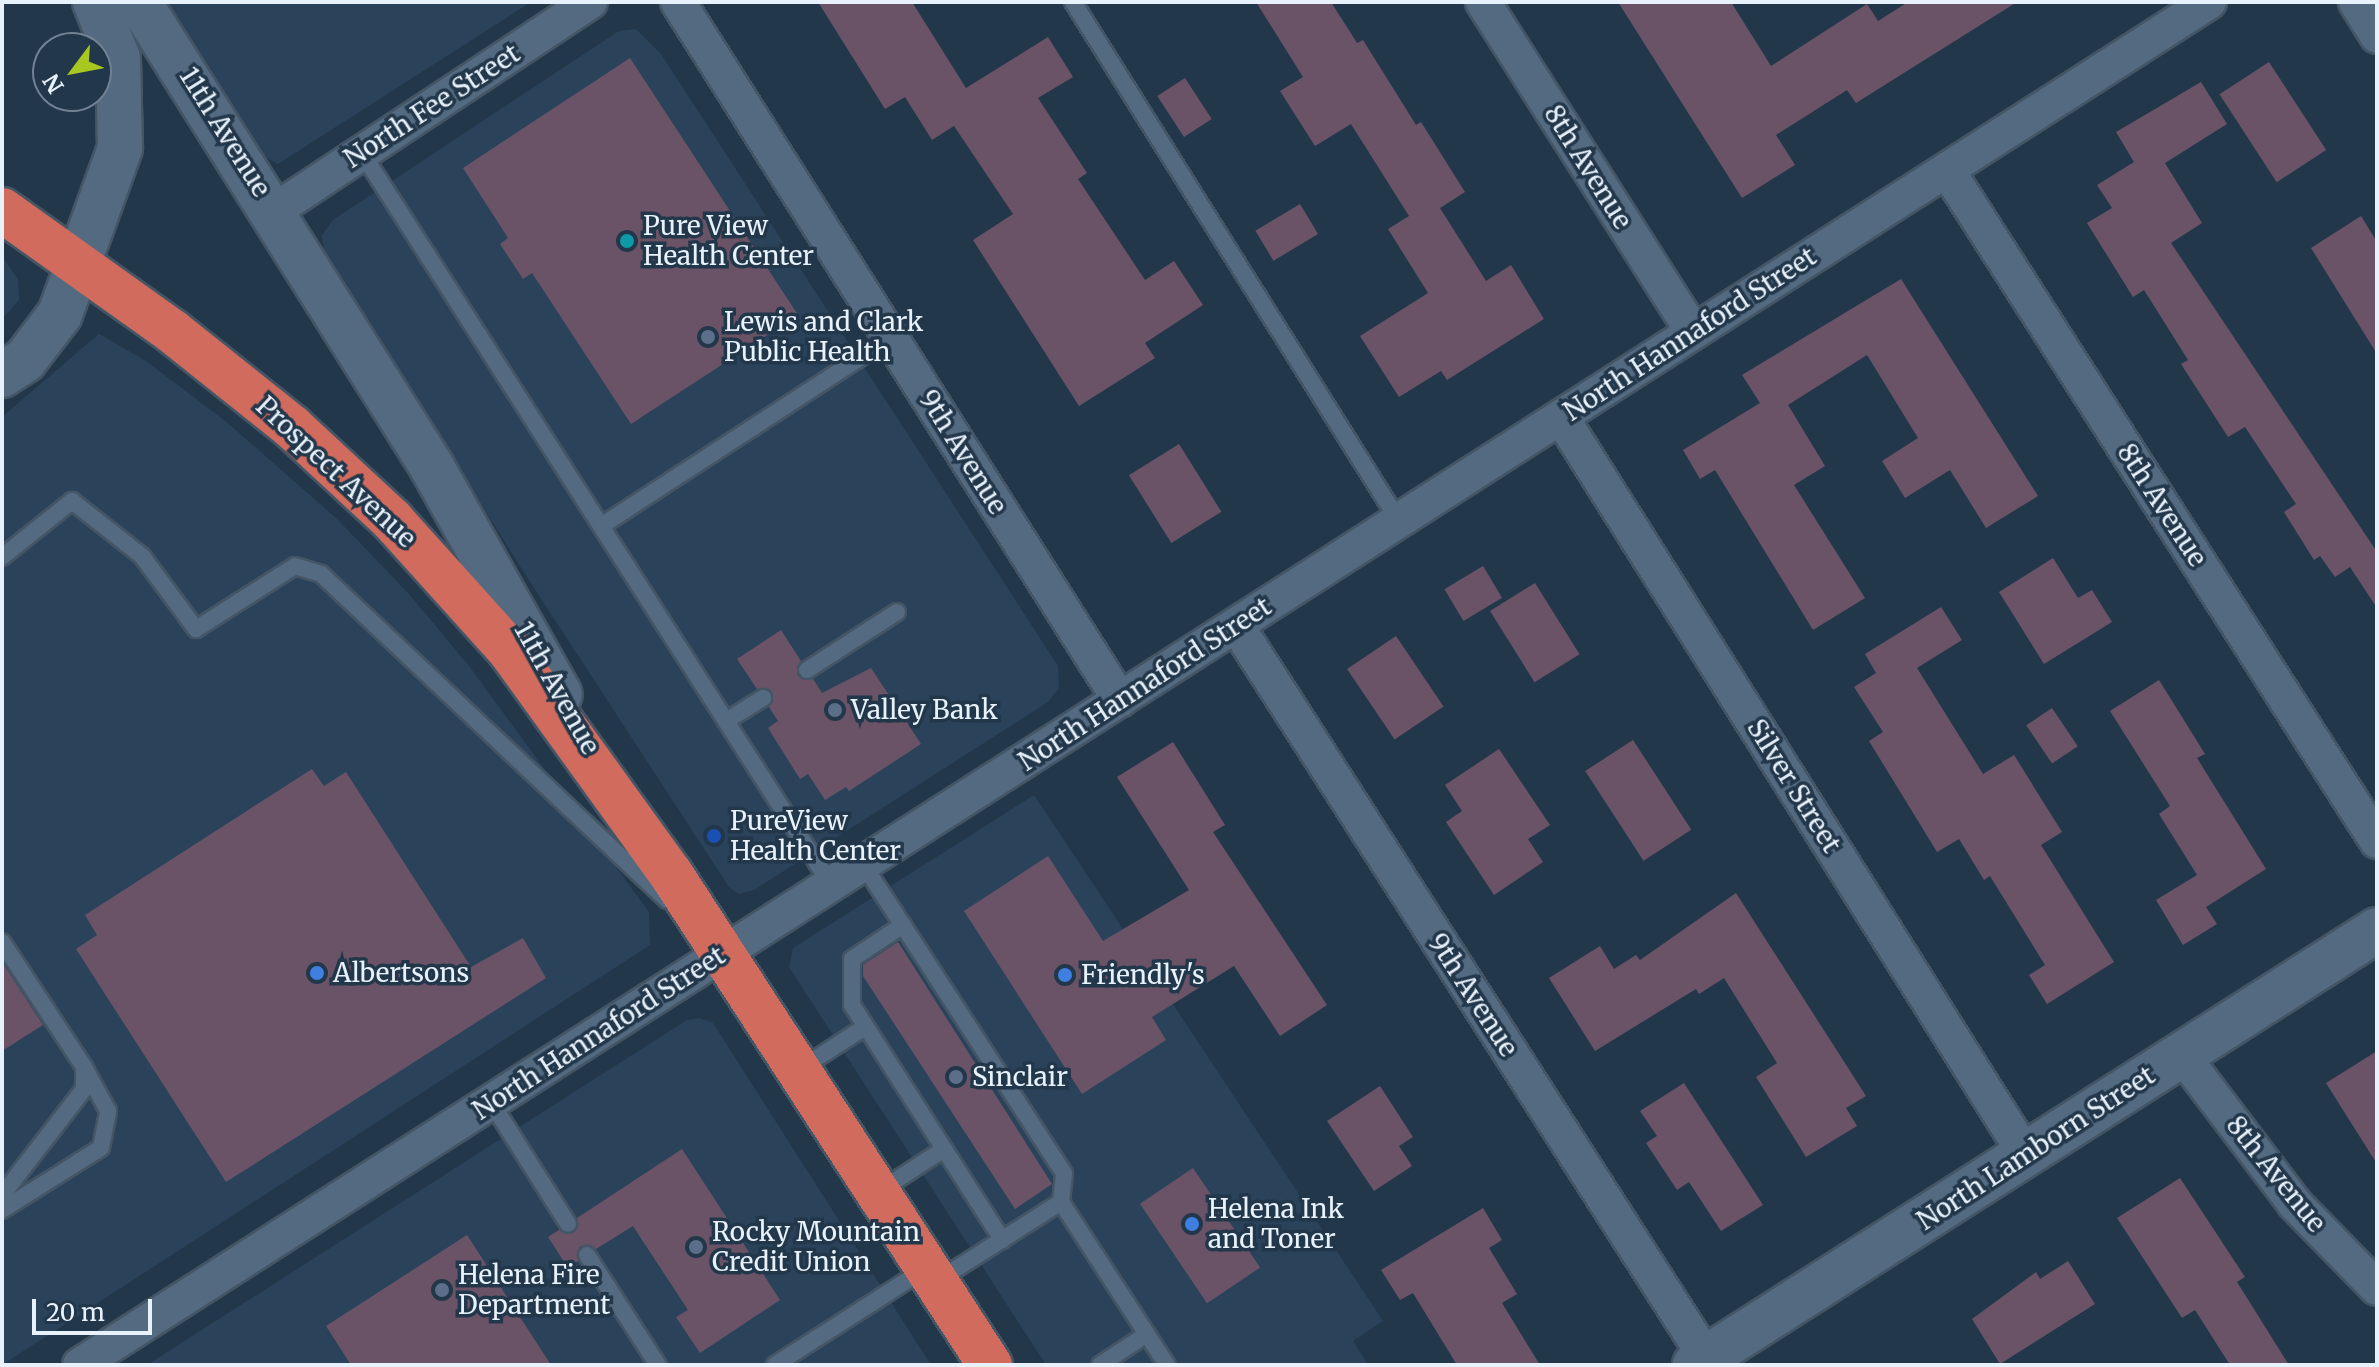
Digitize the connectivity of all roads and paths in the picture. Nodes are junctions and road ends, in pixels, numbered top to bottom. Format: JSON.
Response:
{"nodes":[{"id":1,"x":95,"y":2,"type":"edge"},
{"id":2,"x":139,"y":2,"type":"edge"},
{"id":3,"x":590,"y":2,"type":"edge"},
{"id":4,"x":678,"y":2,"type":"edge"},
{"id":5,"x":1073,"y":2,"type":"edge"},
{"id":6,"x":1483,"y":2,"type":"edge"},
{"id":7,"x":2209,"y":2,"type":"edge"},
{"id":8,"x":2356,"y":2,"type":"edge"},
{"id":9,"x":2377,"y":36,"type":"edge"},
{"id":10,"x":362,"y":153,"type":"junction"},
{"id":11,"x":1947,"y":170,"type":"junction"},
{"id":12,"x":2,"y":210,"type":"edge"},
{"id":13,"x":274,"y":211,"type":"junction"},
{"id":14,"x":80,"y":265,"type":"junction"},
{"id":15,"x":1693,"y":332,"type":"junction"},
{"id":16,"x":891,"y":338,"type":"junction"},
{"id":17,"x":2,"y":375,"type":"edge"},
{"id":18,"x":1561,"y":417,"type":"junction"},
{"id":19,"x":1399,"y":521,"type":"junction"},
{"id":20,"x":601,"y":526,"type":"junction"},
{"id":21,"x":2,"y":557,"type":"edge"},
{"id":22,"x":897,"y":612,"type":"dead end"},
{"id":23,"x":1236,"y":625,"type":"junction"},
{"id":24,"x":807,"y":670,"type":"dead end"},
{"id":25,"x":763,"y":698,"type":"dead end"},
{"id":26,"x":1120,"y":700,"type":"junction"},
{"id":27,"x":726,"y":721,"type":"junction"},
{"id":28,"x":614,"y":791,"type":"junction"},
{"id":29,"x":2377,"y":841,"type":"edge"},
{"id":30,"x":863,"y":864,"type":"junction"},
{"id":31,"x":831,"y":885,"type":"junction"},
{"id":32,"x":903,"y":925,"type":"junction"},
{"id":33,"x":2377,"y":930,"type":"edge"},
{"id":34,"x":2,"y":942,"type":"edge"},
{"id":35,"x":724,"y":953,"type":"junction"},
{"id":36,"x":865,"y":1027,"type":"junction"},
{"id":37,"x":2182,"y":1055,"type":"junction"},
{"id":38,"x":84,"y":1067,"type":"junction"},
{"id":39,"x":799,"y":1070,"type":"junction"},
{"id":40,"x":491,"y":1102,"type":"junction"},
{"id":41,"x":944,"y":1149,"type":"junction"},
{"id":42,"x":2026,"y":1155,"type":"junction"},
{"id":43,"x":877,"y":1192,"type":"junction"},
{"id":44,"x":2,"y":1195,"type":"edge"},
{"id":45,"x":1061,"y":1202,"type":"junction"},
{"id":46,"x":2,"y":1210,"type":"edge"},
{"id":47,"x":568,"y":1224,"type":"dead end"},
{"id":48,"x":1002,"y":1240,"type":"junction"},
{"id":49,"x":587,"y":1255,"type":"dead end"},
{"id":50,"x":931,"y":1275,"type":"junction"},
{"id":51,"x":2377,"y":1288,"type":"edge"},
{"id":52,"x":1147,"y":1334,"type":"junction"},
{"id":53,"x":1704,"y":1363,"type":"edge"},
{"id":54,"x":80,"y":1365,"type":"edge"},
{"id":55,"x":658,"y":1365,"type":"edge"},
{"id":56,"x":775,"y":1365,"type":"edge"},
{"id":57,"x":990,"y":1365,"type":"edge"},
{"id":58,"x":1100,"y":1365,"type":"edge"},
{"id":59,"x":1167,"y":1365,"type":"edge"}],
"edges":[{"from":1,"to":14,"type":"main road"},
{"from":2,"to":13,"type":"main road","name":"11th Avenue"},
{"from":3,"to":10,"type":"street","name":"North Fee Street"},
{"from":4,"to":16,"type":"street","name":"9th Avenue"},
{"from":5,"to":19,"type":"lane"},
{"from":6,"to":15,"type":"street","name":"8th Avenue"},
{"from":7,"to":11,"type":"street","name":"North Hannaford Street"},
{"from":8,"to":9,"type":"street"},
{"from":10,"to":13,"type":"street","name":"North Fee Street"},
{"from":10,"to":20,"type":"lane"},
{"from":11,"to":15,"type":"street","name":"North Hannaford Street"},
{"from":11,"to":29,"type":"street","name":"8th Avenue"},
{"from":12,"to":14,"type":"highway","name":"Prospect Avenue"},
{"from":13,"to":28,"type":"main road","name":"11th Avenue"},
{"from":14,"to":17,"type":"main road"},
{"from":14,"to":28,"type":"highway","name":"Prospect Avenue"},
{"from":15,"to":18,"type":"street","name":"North Hannaford Street"},
{"from":16,"to":20,"type":"lane"},
{"from":16,"to":26,"type":"street","name":"9th Avenue"},
{"from":18,"to":19,"type":"street","name":"North Hannaford Street"},
{"from":18,"to":42,"type":"street","name":"Silver Street"},
{"from":19,"to":23,"type":"street","name":"North Hannaford Street"},
{"from":20,"to":27,"type":"lane"},
{"from":21,"to":35,"type":"lane"},
{"from":22,"to":24,"type":"lane"},
{"from":23,"to":26,"type":"street","name":"North Hannaford Street"},
{"from":23,"to":53,"type":"street","name":"9th Avenue"},
{"from":25,"to":27,"type":"lane"},
{"from":26,"to":30,"type":"street","name":"North Hannaford Street"},
{"from":27,"to":31,"type":"lane"},
{"from":28,"to":35,"type":"highway","name":"11th Avenue"},
{"from":30,"to":31,"type":"street","name":"North Hannaford Street"},
{"from":30,"to":32,"type":"lane"},
{"from":31,"to":35,"type":"street","name":"North Hannaford Street"},
{"from":32,"to":36,"type":"lane"},
{"from":32,"to":45,"type":"lane"},
{"from":33,"to":37,"type":"main road","name":"North Lamborn Street"},
{"from":34,"to":38,"type":"lane"},
{"from":35,"to":39,"type":"highway","name":"11th Avenue"},
{"from":35,"to":40,"type":"street","name":"North Hannaford Street"},
{"from":36,"to":39,"type":"lane"},
{"from":36,"to":41,"type":"lane"},
{"from":37,"to":42,"type":"main road","name":"North Lamborn Street"},
{"from":37,"to":51,"type":"street","name":"8th Avenue"},
{"from":38,"to":44,"type":"lane"},
{"from":38,"to":46,"type":"lane"},
{"from":39,"to":43,"type":"highway","name":"11th Avenue"},
{"from":40,"to":47,"type":"lane"},
{"from":40,"to":54,"type":"street","name":"North Hannaford Street"},
{"from":41,"to":43,"type":"lane"},
{"from":41,"to":48,"type":"lane"},
{"from":42,"to":53,"type":"main road","name":"North Lamborn Street"},
{"from":43,"to":50,"type":"highway","name":"11th Avenue"},
{"from":45,"to":48,"type":"lane"},
{"from":45,"to":52,"type":"lane"},
{"from":48,"to":50,"type":"lane"},
{"from":49,"to":55,"type":"lane"},
{"from":50,"to":56,"type":"lane"},
{"from":50,"to":57,"type":"highway","name":"11th Avenue"},
{"from":52,"to":58,"type":"lane"},
{"from":52,"to":59,"type":"lane"}]}
